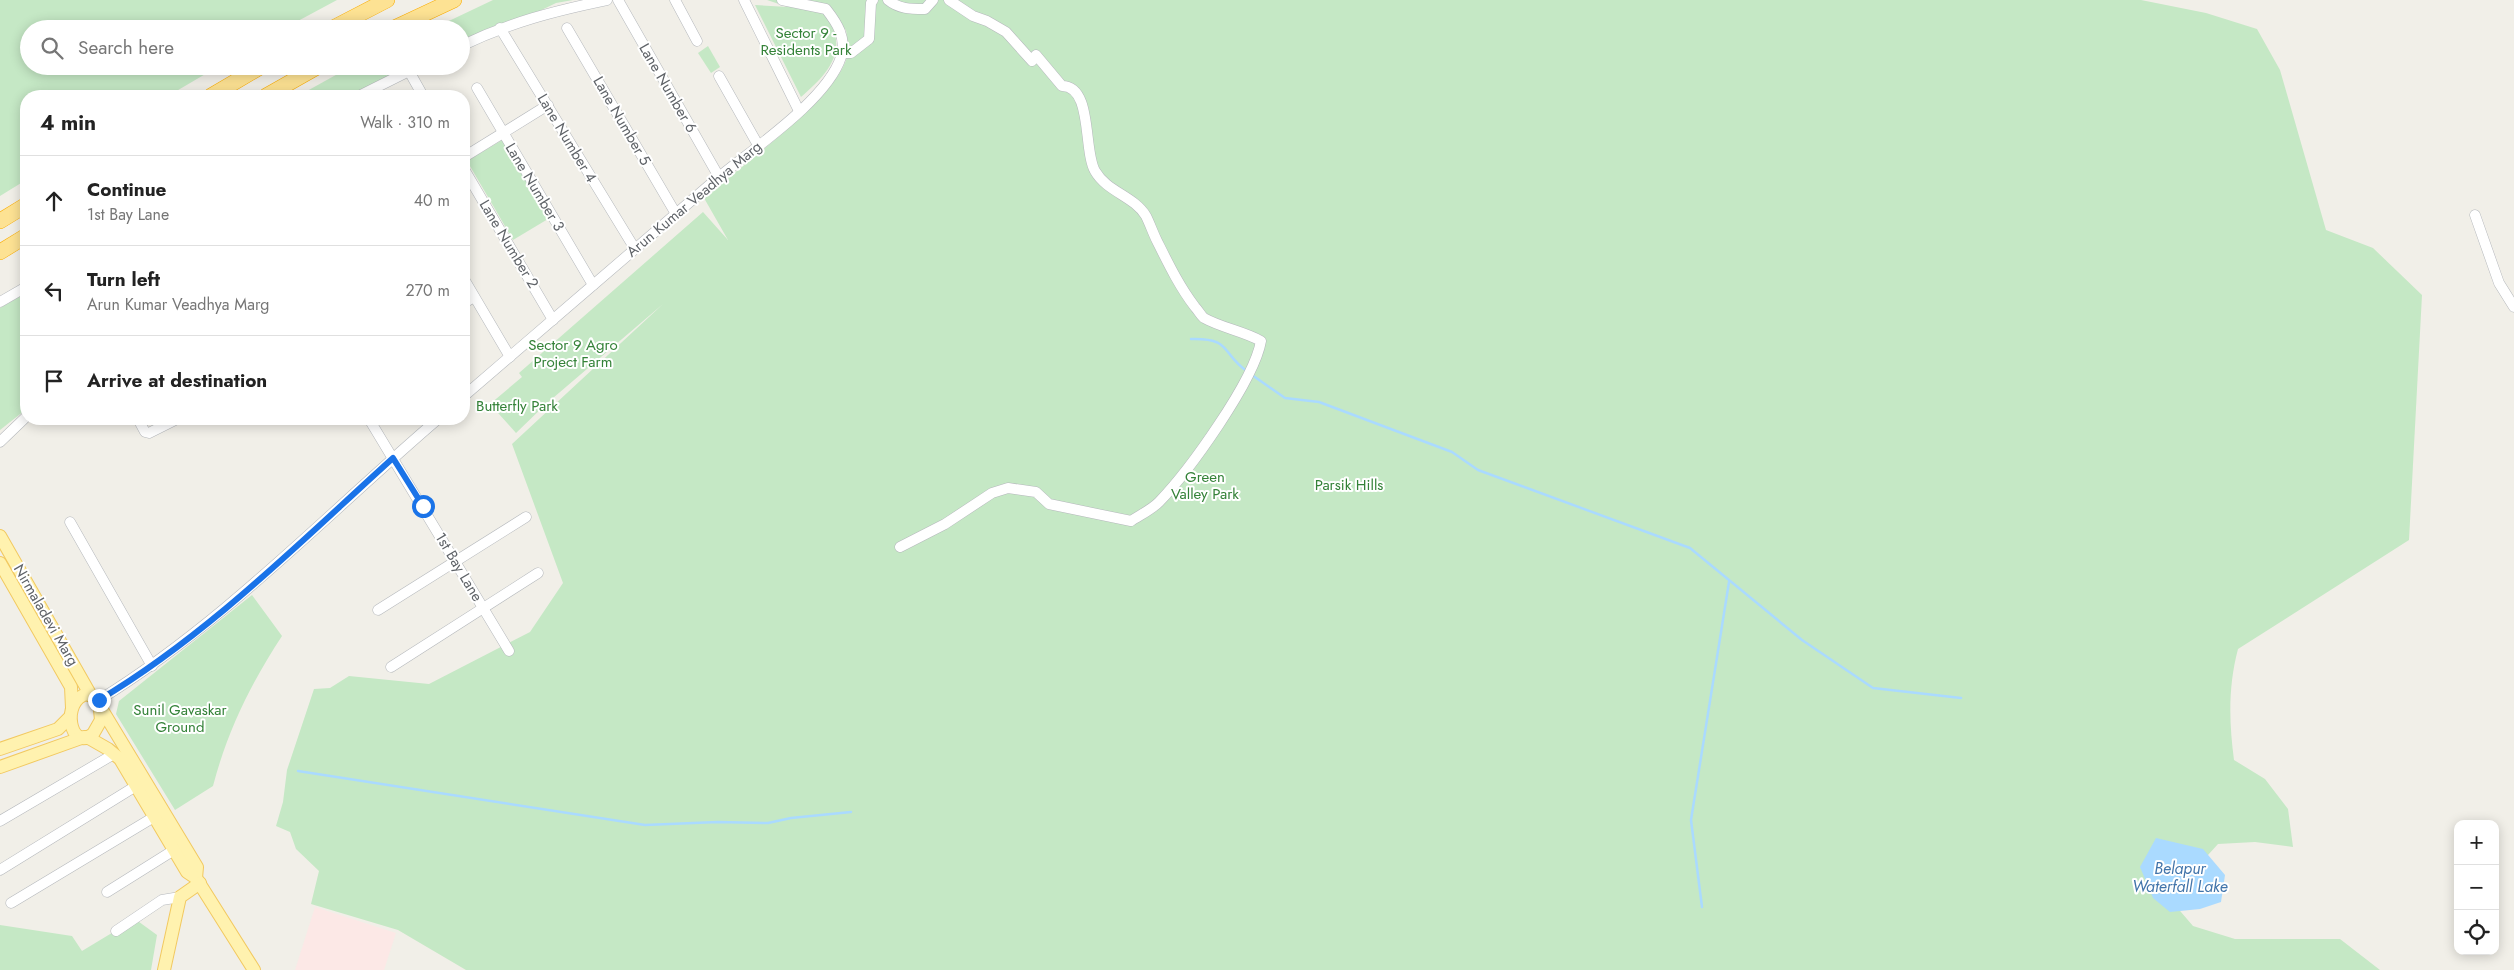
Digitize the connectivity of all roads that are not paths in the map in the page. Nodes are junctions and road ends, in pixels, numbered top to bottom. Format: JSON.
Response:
{"nodes":[{"id":1,"x":387,"y":0,"type":"edge"},
{"id":2,"x":454,"y":0,"type":"edge"},
{"id":3,"x":607,"y":0,"type":"edge"},
{"id":4,"x":618,"y":0,"type":"edge"},
{"id":5,"x":675,"y":0,"type":"edge"},
{"id":6,"x":744,"y":0,"type":"edge"},
{"id":7,"x":782,"y":0,"type":"edge"},
{"id":8,"x":873,"y":0,"type":"edge"},
{"id":9,"x":888,"y":0,"type":"edge"},
{"id":10,"x":933,"y":0,"type":"edge"},
{"id":11,"x":949,"y":0,"type":"edge"},
{"id":12,"x":348,"y":20,"type":"edge"},
{"id":13,"x":411,"y":20,"type":"edge"},
{"id":14,"x":500,"y":28,"type":"junction"},
{"id":15,"x":567,"y":28,"type":"dead end"},
{"id":16,"x":698,"y":41,"type":"dead end"},
{"id":17,"x":470,"y":42,"type":"edge"},
{"id":18,"x":842,"y":52,"type":"junction"},
{"id":19,"x":247,"y":75,"type":"edge"},
{"id":20,"x":303,"y":75,"type":"edge"},
{"id":21,"x":400,"y":75,"type":"edge"},
{"id":22,"x":410,"y":75,"type":"edge"},
{"id":23,"x":719,"y":76,"type":"dead end"},
{"id":24,"x":477,"y":88,"type":"dead end"},
{"id":25,"x":221,"y":90,"type":"edge"},
{"id":26,"x":277,"y":90,"type":"edge"},
{"id":27,"x":371,"y":90,"type":"edge"},
{"id":28,"x":419,"y":90,"type":"edge"},
{"id":29,"x":548,"y":105,"type":"junction"},
{"id":30,"x":800,"y":111,"type":"junction"},
{"id":31,"x":502,"y":132,"type":"junction"},
{"id":32,"x":758,"y":145,"type":"junction"},
{"id":33,"x":470,"y":153,"type":"edge"},
{"id":34,"x":719,"y":177,"type":"junction"},
{"id":35,"x":470,"y":178,"type":"edge"},
{"id":36,"x":20,"y":209,"type":"edge"},
{"id":37,"x":676,"y":214,"type":"junction"},
{"id":38,"x":2475,"y":215,"type":"dead end"},
{"id":39,"x":0,"y":221,"type":"edge"},
{"id":40,"x":20,"y":240,"type":"edge"},
{"id":41,"x":635,"y":249,"type":"junction"},
{"id":42,"x":0,"y":252,"type":"edge"},
{"id":43,"x":593,"y":285,"type":"junction"},
{"id":44,"x":20,"y":290,"type":"edge"},
{"id":45,"x":470,"y":290,"type":"edge"},
{"id":46,"x":474,"y":297,"type":"junction"},
{"id":47,"x":470,"y":299,"type":"edge"},
{"id":48,"x":0,"y":302,"type":"edge"},
{"id":49,"x":2514,"y":307,"type":"edge"},
{"id":50,"x":553,"y":320,"type":"junction"},
{"id":51,"x":510,"y":357,"type":"junction"},
{"id":52,"x":470,"y":391,"type":"edge"},
{"id":53,"x":20,"y":422,"type":"edge"},
{"id":54,"x":141,"y":425,"type":"edge"},
{"id":55,"x":165,"y":425,"type":"edge"},
{"id":56,"x":373,"y":425,"type":"edge"},
{"id":57,"x":431,"y":425,"type":"edge"},
{"id":58,"x":0,"y":442,"type":"edge"},
{"id":59,"x":393,"y":458,"type":"junction"},
{"id":60,"x":526,"y":517,"type":"dead end"},
{"id":61,"x":70,"y":522,"type":"dead end"},
{"id":62,"x":0,"y":536,"type":"edge"},
{"id":63,"x":900,"y":547,"type":"dead end"},
{"id":64,"x":455,"y":561,"type":"junction"},
{"id":65,"x":0,"y":563,"type":"edge"},
{"id":66,"x":538,"y":573,"type":"dead end"},
{"id":67,"x":483,"y":608,"type":"junction"},
{"id":68,"x":378,"y":610,"type":"dead end"},
{"id":69,"x":510,"y":651,"type":"dead end"},
{"id":70,"x":152,"y":666,"type":"junction"},
{"id":71,"x":391,"y":667,"type":"dead end"},
{"id":72,"x":97,"y":701,"type":"junction"},
{"id":73,"x":71,"y":713,"type":"junction"},
{"id":74,"x":85,"y":737,"type":"junction"},
{"id":75,"x":0,"y":749,"type":"edge"},
{"id":76,"x":114,"y":754,"type":"junction"},
{"id":77,"x":0,"y":767,"type":"edge"},
{"id":78,"x":136,"y":786,"type":"junction"},
{"id":79,"x":154,"y":817,"type":"junction"},
{"id":80,"x":0,"y":821,"type":"edge"},
{"id":81,"x":174,"y":850,"type":"junction"},
{"id":82,"x":0,"y":870,"type":"edge"},
{"id":83,"x":198,"y":881,"type":"junction"},
{"id":84,"x":107,"y":892,"type":"dead end"},
{"id":85,"x":180,"y":897,"type":"junction"},
{"id":86,"x":11,"y":903,"type":"dead end"},
{"id":87,"x":116,"y":931,"type":"dead end"},
{"id":88,"x":164,"y":970,"type":"edge"},
{"id":89,"x":254,"y":970,"type":"edge"}],
"edges":[{"from":1,"to":12,"type":"highway"},
{"from":2,"to":13,"type":"highway"},
{"from":3,"to":14,"type":"street"},
{"from":4,"to":34,"type":"street","name":"Lane Number 6"},
{"from":5,"to":16,"type":"street"},
{"from":6,"to":30,"type":"street"},
{"from":7,"to":18,"type":"street","name":"Arun Kumar Veadhya Marg"},
{"from":8,"to":18,"type":"street"},
{"from":9,"to":10,"type":"street"},
{"from":11,"to":63,"type":"street"},
{"from":14,"to":17,"type":"street"},
{"from":14,"to":29,"type":"street","name":"Lane Number 4"},
{"from":15,"to":37,"type":"street","name":"Lane Number 5"},
{"from":18,"to":30,"type":"street","name":"Arun Kumar Veadhya Marg"},
{"from":19,"to":25,"type":"highway"},
{"from":20,"to":26,"type":"highway"},
{"from":21,"to":27,"type":"street"},
{"from":22,"to":28,"type":"street"},
{"from":23,"to":32,"type":"street"},
{"from":24,"to":31,"type":"street","name":"Lane Number 3"},
{"from":29,"to":31,"type":"street"},
{"from":29,"to":41,"type":"street","name":"Lane Number 4"},
{"from":30,"to":32,"type":"street","name":"Arun Kumar Veadhya Marg"},
{"from":31,"to":33,"type":"street"},
{"from":31,"to":43,"type":"street","name":"Lane Number 3"},
{"from":32,"to":34,"type":"street","name":"Arun Kumar Veadhya Marg"},
{"from":34,"to":37,"type":"street","name":"Arun Kumar Veadhya Marg"},
{"from":35,"to":50,"type":"street","name":"Lane Number 2"},
{"from":36,"to":39,"type":"highway"},
{"from":37,"to":41,"type":"street","name":"Arun Kumar Veadhya Marg"},
{"from":38,"to":49,"type":"street"},
{"from":40,"to":42,"type":"highway"},
{"from":41,"to":43,"type":"street","name":"Arun Kumar Veadhya Marg"},
{"from":43,"to":50,"type":"street","name":"Arun Kumar Veadhya Marg"},
{"from":44,"to":48,"type":"street"},
{"from":45,"to":46,"type":"street"},
{"from":46,"to":47,"type":"street"},
{"from":46,"to":51,"type":"street"},
{"from":50,"to":51,"type":"street","name":"Arun Kumar Veadhya Marg"},
{"from":51,"to":52,"type":"street","name":"Arun Kumar Veadhya Marg"},
{"from":53,"to":58,"type":"street"},
{"from":54,"to":55,"type":"street"},
{"from":56,"to":59,"type":"street","name":"1st Bay Lane"},
{"from":57,"to":59,"type":"street"},
{"from":59,"to":64,"type":"street","name":"1st Bay Lane"},
{"from":59,"to":70,"type":"street"},
{"from":60,"to":64,"type":"street"},
{"from":61,"to":70,"type":"street"},
{"from":62,"to":72,"type":"main road","name":"Nirmaladevi Marg"},
{"from":64,"to":67,"type":"street","name":"1st Bay Lane"},
{"from":64,"to":68,"type":"street"},
{"from":65,"to":73,"type":"main road","name":"Nirmaladevi Marg"},
{"from":66,"to":67,"type":"street"},
{"from":67,"to":69,"type":"street","name":"1st Bay Lane"},
{"from":67,"to":71,"type":"street"},
{"from":70,"to":72,"type":"street"},
{"from":72,"to":73,"type":"main road"},
{"from":72,"to":74,"type":"main road"},
{"from":72,"to":83,"type":"main road","name":"Nirmaladevi Marg"},
{"from":73,"to":74,"type":"main road"},
{"from":73,"to":75,"type":"main road"},
{"from":74,"to":76,"type":"main road"},
{"from":74,"to":77,"type":"main road"},
{"from":76,"to":78,"type":"main road"},
{"from":76,"to":80,"type":"street"},
{"from":78,"to":79,"type":"main road"},
{"from":78,"to":82,"type":"street"},
{"from":79,"to":81,"type":"main road"},
{"from":79,"to":86,"type":"street"},
{"from":81,"to":83,"type":"main road"},
{"from":81,"to":84,"type":"street"},
{"from":83,"to":85,"type":"main road"},
{"from":83,"to":89,"type":"main road"},
{"from":85,"to":87,"type":"street"},
{"from":85,"to":88,"type":"main road"}]}
